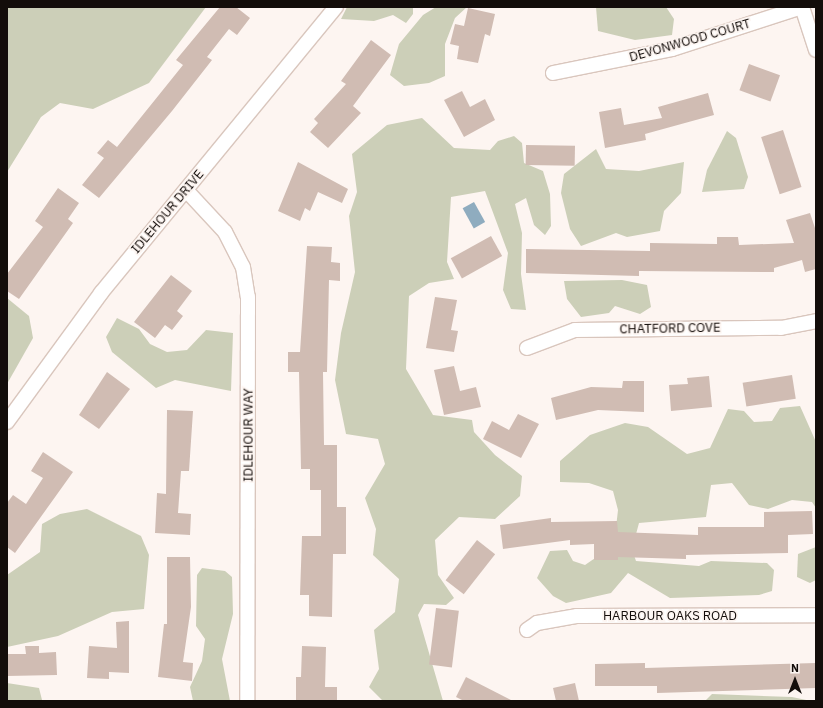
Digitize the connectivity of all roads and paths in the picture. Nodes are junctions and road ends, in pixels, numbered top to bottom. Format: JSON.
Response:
{"nodes":[{"id":1,"x":336,"y":7,"type":"edge"},
{"id":2,"x":802,"y":7,"type":"edge"},
{"id":3,"x":816,"y":50,"type":"edge"},
{"id":4,"x":552,"y":73,"type":"dead end"},
{"id":5,"x":186,"y":190,"type":"junction"},
{"id":6,"x":816,"y":321,"type":"edge"},
{"id":7,"x":527,"y":348,"type":"dead end"},
{"id":8,"x":7,"y":422,"type":"edge"},
{"id":9,"x":816,"y":615,"type":"edge"},
{"id":10,"x":527,"y":630,"type":"dead end"},
{"id":11,"x":247,"y":701,"type":"edge"}],
"edges":[{"from":1,"to":5,"type":"street","name":"IDLEHOUR DRIVE"},
{"from":2,"to":3,"type":"street"},
{"from":2,"to":4,"type":"street","name":"DEVONWOOD COURT"},
{"from":5,"to":8,"type":"street","name":"IDLEHOUR DRIVE"},
{"from":5,"to":11,"type":"street","name":"IDLEHOUR WAY"},
{"from":6,"to":7,"type":"street","name":"CHATFORD COVE"},
{"from":9,"to":10,"type":"street","name":"HARBOUR OAKS ROAD"}]}
